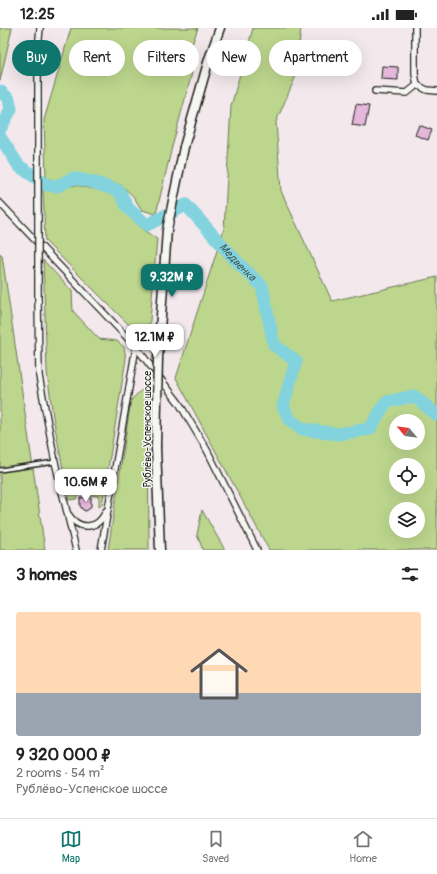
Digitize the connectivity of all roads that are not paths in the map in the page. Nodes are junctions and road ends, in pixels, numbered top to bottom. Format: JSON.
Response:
{"nodes":[{"id":1,"x":40,"y":28,"type":"edge"},
{"id":2,"x":220,"y":28,"type":"edge"},
{"id":3,"x":415,"y":28,"type":"edge"},
{"id":4,"x":417,"y":85,"type":"junction"},
{"id":5,"x":375,"y":91,"type":"dead end"},
{"id":6,"x":437,"y":92,"type":"edge"},
{"id":7,"x":0,"y":203,"type":"edge"},
{"id":8,"x":136,"y":347,"type":"junction"},
{"id":9,"x":55,"y":462,"type":"junction"},
{"id":10,"x":0,"y":470,"type":"edge"},
{"id":11,"x":108,"y":505,"type":"junction"},
{"id":12,"x":66,"y":511,"type":"junction"},
{"id":13,"x":76,"y":550,"type":"edge"},
{"id":14,"x":101,"y":550,"type":"edge"},
{"id":15,"x":160,"y":550,"type":"edge"},
{"id":16,"x":257,"y":550,"type":"edge"}],
"edges":[{"from":1,"to":9,"type":"street","bridge":true},
{"from":2,"to":15,"type":"main road","name":"Рублёво-Успенское шоссе","bridge":true},
{"from":3,"to":4,"type":"street"},
{"from":4,"to":5,"type":"street"},
{"from":4,"to":6,"type":"street"},
{"from":7,"to":8,"type":"street"},
{"from":8,"to":11,"type":"street"},
{"from":8,"to":16,"type":"street"},
{"from":9,"to":10,"type":"lane"},
{"from":9,"to":12,"type":"street"},
{"from":11,"to":12,"type":"street"},
{"from":11,"to":14,"type":"street"},
{"from":12,"to":13,"type":"street"}]}
